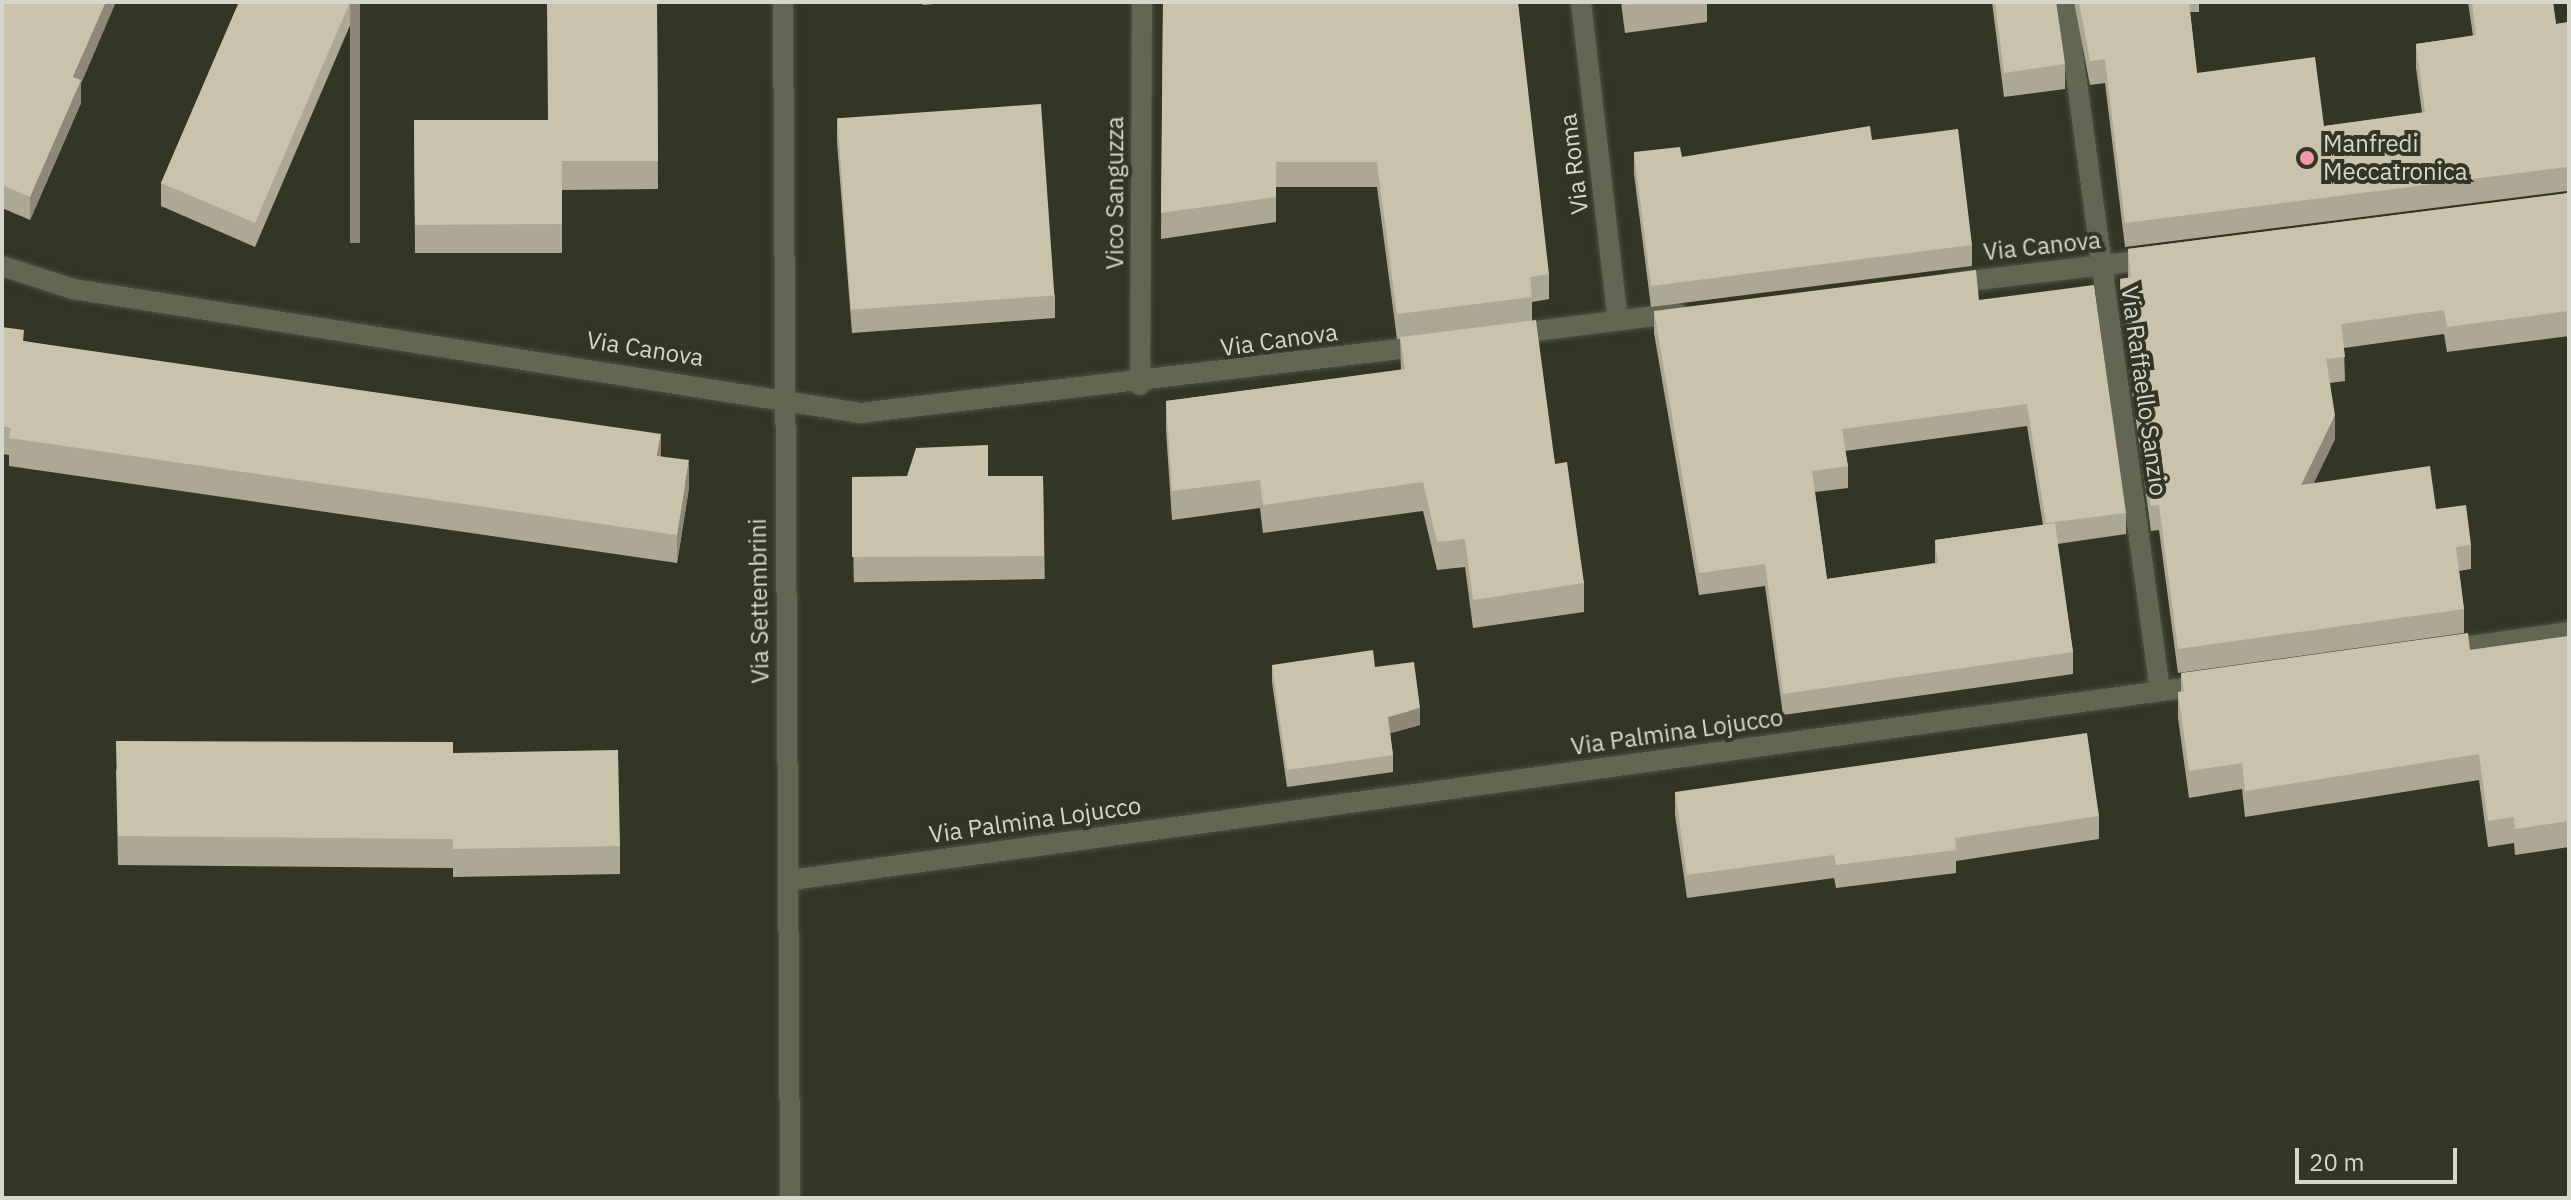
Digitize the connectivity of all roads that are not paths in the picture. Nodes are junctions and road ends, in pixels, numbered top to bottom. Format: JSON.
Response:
{"nodes":[{"id":1,"x":783,"y":2,"type":"edge"},
{"id":2,"x":1142,"y":2,"type":"edge"},
{"id":3,"x":1581,"y":2,"type":"edge"},
{"id":4,"x":2066,"y":2,"type":"edge"},
{"id":5,"x":2178,"y":256,"type":"edge"},
{"id":6,"x":2,"y":266,"type":"edge"},
{"id":7,"x":2100,"y":266,"type":"junction"},
{"id":8,"x":1929,"y":285,"type":"edge"},
{"id":9,"x":1696,"y":311,"type":"edge"},
{"id":10,"x":1618,"y":320,"type":"junction"},
{"id":11,"x":1495,"y":337,"type":"edge"},
{"id":12,"x":1449,"y":343,"type":"edge"},
{"id":13,"x":1140,"y":385,"type":"junction"},
{"id":14,"x":781,"y":395,"type":"junction"},
{"id":15,"x":2569,"y":632,"type":"edge"},
{"id":16,"x":2428,"y":653,"type":"edge"},
{"id":17,"x":2223,"y":682,"type":"edge"},
{"id":18,"x":2160,"y":691,"type":"junction"},
{"id":19,"x":791,"y":880,"type":"junction"},
{"id":20,"x":790,"y":1198,"type":"edge"}],
"edges":[{"from":1,"to":14,"type":"street","name":"Via Settembrini"},
{"from":2,"to":13,"type":"street","name":"Vico Sanguzza"},
{"from":3,"to":10,"type":"street","name":"Via Roma"},
{"from":4,"to":7,"type":"street","name":"Via Raffaello Sanzio"},
{"from":5,"to":7,"type":"street","name":"Via Canova"},
{"from":6,"to":14,"type":"street","name":"Via Canova"},
{"from":7,"to":8,"type":"street","name":"Via Canova"},
{"from":7,"to":18,"type":"street","name":"Via Raffaello Sanzio"},
{"from":9,"to":10,"type":"street"},
{"from":10,"to":11,"type":"street"},
{"from":12,"to":13,"type":"street","name":"Via Canova"},
{"from":13,"to":14,"type":"street","name":"Via Canova"},
{"from":14,"to":19,"type":"street","name":"Via Settembrini"},
{"from":15,"to":16,"type":"street"},
{"from":17,"to":18,"type":"street","name":"Via Palmina Lojucco"},
{"from":18,"to":19,"type":"street","name":"Via Palmina Lojucco"},
{"from":19,"to":20,"type":"street","name":"Via Settembrini"}]}
